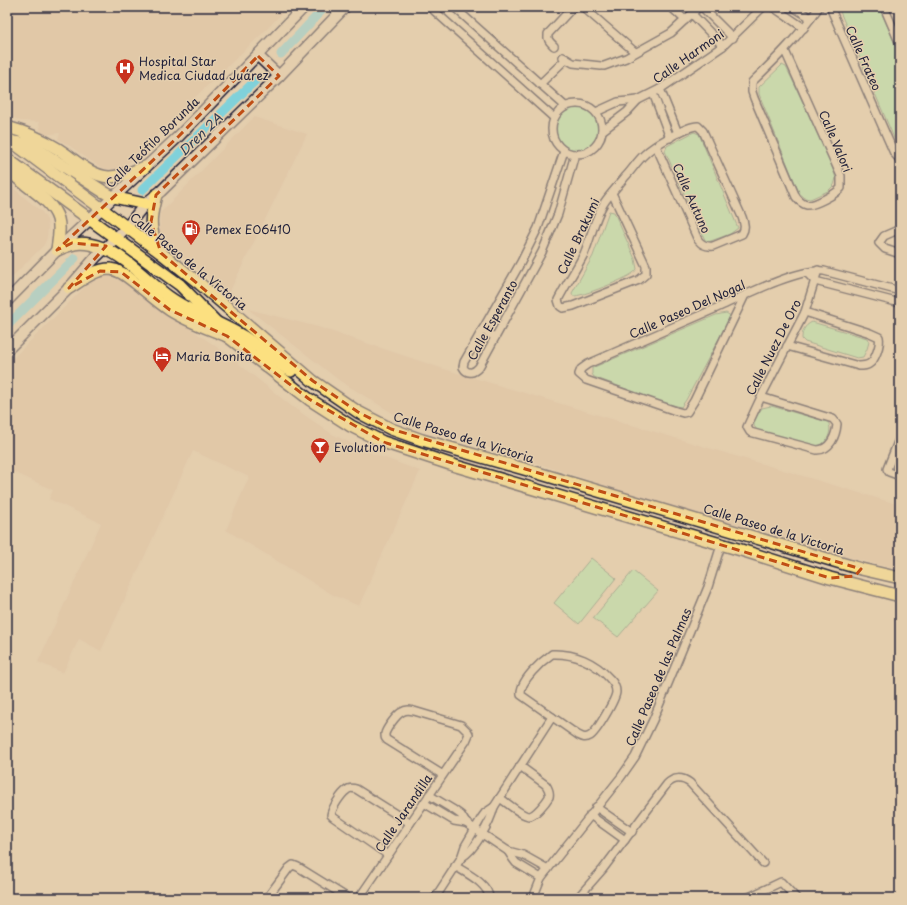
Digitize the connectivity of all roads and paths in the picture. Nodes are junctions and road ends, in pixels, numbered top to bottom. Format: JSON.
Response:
{"nodes":[{"id":1,"x":304,"y":7,"type":"edge"},
{"id":2,"x":345,"y":7,"type":"edge"},
{"id":3,"x":430,"y":7,"type":"edge"},
{"id":4,"x":454,"y":7,"type":"edge"},
{"id":5,"x":573,"y":7,"type":"edge"},
{"id":6,"x":583,"y":7,"type":"edge"},
{"id":7,"x":671,"y":7,"type":"edge"},
{"id":8,"x":699,"y":7,"type":"edge"},
{"id":9,"x":702,"y":7,"type":"edge"},
{"id":10,"x":763,"y":7,"type":"edge"},
{"id":11,"x":773,"y":7,"type":"edge"},
{"id":12,"x":794,"y":7,"type":"edge"},
{"id":13,"x":819,"y":7,"type":"edge"},
{"id":14,"x":830,"y":7,"type":"edge"},
{"id":15,"x":884,"y":7,"type":"edge"},
{"id":16,"x":692,"y":14,"type":"junction"},
{"id":17,"x":811,"y":18,"type":"junction"},
{"id":18,"x":685,"y":20,"type":"junction"},
{"id":19,"x":804,"y":28,"type":"junction"},
{"id":20,"x":733,"y":38,"type":"junction"},
{"id":21,"x":900,"y":44,"type":"edge"},
{"id":22,"x":554,"y":46,"type":"dead end"},
{"id":23,"x":723,"y":46,"type":"junction"},
{"id":24,"x":785,"y":51,"type":"junction"},
{"id":25,"x":635,"y":52,"type":"junction"},
{"id":26,"x":258,"y":56,"type":"junction"},
{"id":27,"x":279,"y":76,"type":"junction"},
{"id":28,"x":540,"y":84,"type":"junction"},
{"id":29,"x":656,"y":91,"type":"junction"},
{"id":30,"x":638,"y":100,"type":"junction"},
{"id":31,"x":565,"y":106,"type":"junction"},
{"id":32,"x":596,"y":112,"type":"junction"},
{"id":33,"x":554,"y":118,"type":"junction"},
{"id":34,"x":7,"y":127,"type":"edge"},
{"id":35,"x":701,"y":128,"type":"joint"},
{"id":36,"x":602,"y":131,"type":"junction"},
{"id":37,"x":678,"y":133,"type":"junction"},
{"id":38,"x":670,"y":138,"type":"junction"},
{"id":39,"x":8,"y":140,"type":"edge"},
{"id":40,"x":656,"y":146,"type":"junction"},
{"id":41,"x":564,"y":151,"type":"junction"},
{"id":42,"x":575,"y":154,"type":"junction"},
{"id":43,"x":7,"y":159,"type":"edge"},
{"id":44,"x":900,"y":160,"type":"edge"},
{"id":45,"x":145,"y":167,"type":"junction"},
{"id":46,"x":7,"y":168,"type":"edge"},
{"id":47,"x":612,"y":193,"type":"junction"},
{"id":48,"x":156,"y":195,"type":"junction"},
{"id":49,"x":113,"y":197,"type":"junction"},
{"id":50,"x":145,"y":204,"type":"junction"},
{"id":51,"x":102,"y":209,"type":"junction"},
{"id":52,"x":90,"y":220,"type":"junction"},
{"id":53,"x":126,"y":228,"type":"junction"},
{"id":54,"x":900,"y":229,"type":"edge"},
{"id":55,"x":115,"y":238,"type":"junction"},
{"id":56,"x":105,"y":248,"type":"junction"},
{"id":57,"x":57,"y":250,"type":"junction"},
{"id":58,"x":161,"y":253,"type":"junction"},
{"id":59,"x":900,"y":254,"type":"edge"},
{"id":60,"x":818,"y":270,"type":"junction"},
{"id":61,"x":807,"y":273,"type":"junction"},
{"id":62,"x":815,"y":281,"type":"junction"},
{"id":63,"x":69,"y":288,"type":"junction"},
{"id":64,"x":900,"y":291,"type":"edge"},
{"id":65,"x":745,"y":295,"type":"junction"},
{"id":66,"x":7,"y":301,"type":"edge"},
{"id":67,"x":900,"y":304,"type":"edge"},
{"id":68,"x":805,"y":312,"type":"junction"},
{"id":69,"x":217,"y":323,"type":"junction"},
{"id":70,"x":482,"y":330,"type":"junction"},
{"id":71,"x":227,"y":336,"type":"junction"},
{"id":72,"x":495,"y":337,"type":"junction"},
{"id":73,"x":9,"y":344,"type":"edge"},
{"id":74,"x":787,"y":346,"type":"junction"},
{"id":75,"x":313,"y":381,"type":"junction"},
{"id":76,"x":761,"y":397,"type":"junction"},
{"id":77,"x":900,"y":437,"type":"edge"},
{"id":78,"x":494,"y":460,"type":"junction"},
{"id":79,"x":456,"y":466,"type":"junction"},
{"id":80,"x":900,"y":476,"type":"edge"},
{"id":81,"x":721,"y":545,"type":"junction"},
{"id":82,"x":861,"y":569,"type":"junction"},
{"id":83,"x":830,"y":578,"type":"junction"},
{"id":84,"x":900,"y":578,"type":"edge"},
{"id":85,"x":900,"y":596,"type":"edge"},
{"id":86,"x":552,"y":717,"type":"junction"},
{"id":87,"x":520,"y":766,"type":"junction"},
{"id":88,"x":443,"y":775,"type":"junction"},
{"id":89,"x":429,"y":795,"type":"junction"},
{"id":90,"x":500,"y":798,"type":"junction"},
{"id":91,"x":424,"y":802,"type":"junction"},
{"id":92,"x":494,"y":807,"type":"junction"},
{"id":93,"x":596,"y":807,"type":"junction"},
{"id":94,"x":590,"y":815,"type":"junction"},
{"id":95,"x":410,"y":823,"type":"junction"},
{"id":96,"x":466,"y":823,"type":"junction"},
{"id":97,"x":475,"y":829,"type":"junction"},
{"id":98,"x":632,"y":832,"type":"junction"},
{"id":99,"x":482,"y":833,"type":"junction"},
{"id":100,"x":626,"y":840,"type":"junction"},
{"id":101,"x":508,"y":851,"type":"junction"},
{"id":102,"x":388,"y":855,"type":"junction"},
{"id":103,"x":461,"y":858,"type":"junction"},
{"id":104,"x":763,"y":863,"type":"dead end"},
{"id":105,"x":455,"y":866,"type":"junction"},
{"id":106,"x":548,"y":869,"type":"junction"},
{"id":107,"x":542,"y":878,"type":"junction"},
{"id":108,"x":581,"y":894,"type":"dead end"},
{"id":109,"x":267,"y":898,"type":"edge"},
{"id":110,"x":348,"y":898,"type":"edge"},
{"id":111,"x":359,"y":898,"type":"edge"},
{"id":112,"x":434,"y":898,"type":"edge"},
{"id":113,"x":488,"y":898,"type":"edge"},
{"id":114,"x":533,"y":898,"type":"edge"},
{"id":115,"x":747,"y":898,"type":"edge"},
{"id":116,"x":796,"y":898,"type":"edge"}],
"edges":[{"from":1,"to":26,"type":"main road","name":"Calle Teófilo Borunda"},
{"from":2,"to":27,"type":"main road"},
{"from":3,"to":33,"type":"street"},
{"from":4,"to":28,"type":"street"},
{"from":5,"to":22,"type":"street"},
{"from":6,"to":25,"type":"street"},
{"from":7,"to":18,"type":"street"},
{"from":8,"to":16,"type":"street"},
{"from":9,"to":20,"type":"street"},
{"from":10,"to":20,"type":"street","name":"Calle Harmoni"},
{"from":11,"to":19,"type":"street"},
{"from":12,"to":17,"type":"street"},
{"from":13,"to":17,"type":"street"},
{"from":14,"to":44,"type":"street","name":"Calle Frateo"},
{"from":15,"to":21,"type":"street"},
{"from":16,"to":18,"type":"street"},
{"from":16,"to":23,"type":"street"},
{"from":17,"to":19,"type":"street"},
{"from":18,"to":25,"type":"street"},
{"from":19,"to":24,"type":"street"},
{"from":20,"to":23,"type":"street","name":"Calle Harmoni"},
{"from":23,"to":29,"type":"street","name":"Calle Harmoni"},
{"from":24,"to":24,"type":"street","name":"Calle Valori"},
{"from":25,"to":28,"type":"street"},
{"from":26,"to":27,"type":"main road"},
{"from":26,"to":45,"type":"main road","name":"Calle Teófilo Borunda"},
{"from":27,"to":48,"type":"main road"},
{"from":28,"to":31,"type":"street"},
{"from":29,"to":30,"type":"street","name":"Calle Harmoni"},
{"from":29,"to":37,"type":"street"},
{"from":29,"to":38,"type":"street"},
{"from":30,"to":32,"type":"street","name":"Calle Harmoni"},
{"from":30,"to":36,"type":"street","name":"Calle Harmoni"},
{"from":31,"to":32,"type":"street"},
{"from":31,"to":33,"type":"street"},
{"from":32,"to":36,"type":"street"},
{"from":33,"to":41,"type":"street"},
{"from":34,"to":45,"type":"main road"},
{"from":35,"to":37,"type":"street","name":"Calle Brakumi"},
{"from":35,"to":40,"type":"street","name":"Calle Autuno"},
{"from":36,"to":42,"type":"street"},
{"from":37,"to":38,"type":"street","name":"Calle Brakumi"},
{"from":38,"to":40,"type":"street","name":"Calle Brakumi"},
{"from":39,"to":49,"type":"main road"},
{"from":39,"to":51,"type":"main road","name":"Calle Paseo de la Victoria"},
{"from":40,"to":47,"type":"street","name":"Calle Brakumi"},
{"from":41,"to":42,"type":"street"},
{"from":41,"to":70,"type":"street","name":"Calle Esperanto"},
{"from":42,"to":72,"type":"street","name":"Calle Esperanto"},
{"from":43,"to":52,"type":"main road","name":"Calle Paseo de la Victoria"},
{"from":45,"to":49,"type":"main road","name":"Calle Teófilo Borunda"},
{"from":46,"to":57,"type":"main road"},
{"from":47,"to":47,"type":"street","name":"Calle Brakumi"},
{"from":48,"to":50,"type":"main road"},
{"from":48,"to":58,"type":"main road"},
{"from":49,"to":50,"type":"main road"},
{"from":49,"to":51,"type":"main road","name":"Calle Teófilo Borunda"},
{"from":50,"to":53,"type":"main road"},
{"from":51,"to":52,"type":"main road","name":"Calle Teófilo Borunda"},
{"from":51,"to":53,"type":"main road","name":"Calle Paseo de la Victoria"},
{"from":52,"to":55,"type":"main road","name":"Calle Paseo de la Victoria"},
{"from":52,"to":57,"type":"main road","name":"Calle Teófilo Borunda"},
{"from":53,"to":55,"type":"main road"},
{"from":53,"to":58,"type":"main road","name":"Calle Paseo de la Victoria"},
{"from":54,"to":59,"type":"street"},
{"from":55,"to":56,"type":"main road"},
{"from":55,"to":69,"type":"main road","name":"Calle Paseo de la Victoria"},
{"from":56,"to":57,"type":"main road"},
{"from":56,"to":63,"type":"main road"},
{"from":56,"to":69,"type":"main road"},
{"from":57,"to":66,"type":"main road","name":"Calle Teófilo Borunda"},
{"from":58,"to":75,"type":"main road","name":"Calle Paseo de la Victoria"},
{"from":60,"to":61,"type":"street","name":"Calle Paseo Del Nogal"},
{"from":60,"to":62,"type":"street","name":"Calle Nuez De Oro"},
{"from":60,"to":64,"type":"street","name":"Calle Paseo Del Nogal"},
{"from":61,"to":62,"type":"street"},
{"from":61,"to":65,"type":"street","name":"Calle Paseo Del Nogal"},
{"from":62,"to":67,"type":"street"},
{"from":62,"to":68,"type":"street","name":"Calle Nuez De Oro"},
{"from":63,"to":71,"type":"main road"},
{"from":63,"to":73,"type":"main road"},
{"from":65,"to":65,"type":"street","name":"Calle Paseo Del Nogal"},
{"from":68,"to":74,"type":"street","name":"Calle Nuez De Oro"},
{"from":68,"to":74,"type":"street"},
{"from":69,"to":71,"type":"main road","name":"Calle Paseo de la Victoria"},
{"from":69,"to":75,"type":"main road"},
{"from":70,"to":72,"type":"street"},
{"from":70,"to":72,"type":"street","name":"Calle Esperanto"},
{"from":71,"to":79,"type":"main road","name":"Calle Paseo de la Victoria"},
{"from":74,"to":76,"type":"street","name":"Calle Nuez De Oro"},
{"from":75,"to":78,"type":"main road","name":"Calle Paseo de la Victoria"},
{"from":76,"to":76,"type":"street","name":"Calle Nuez De Oro"},
{"from":77,"to":80,"type":"street"},
{"from":78,"to":79,"type":"main road"},
{"from":78,"to":82,"type":"main road","name":"Calle Paseo de la Victoria"},
{"from":79,"to":81,"type":"main road","name":"Calle Paseo de la Victoria"},
{"from":81,"to":83,"type":"main road","name":"Calle Paseo de la Victoria"},
{"from":81,"to":93,"type":"street","name":"Calle Paseo de las Palmas"},
{"from":82,"to":83,"type":"main road"},
{"from":82,"to":84,"type":"main road","name":"Calle Paseo de la Victoria"},
{"from":83,"to":85,"type":"main road","name":"Calle Paseo de la Victoria"},
{"from":86,"to":86,"type":"street"},
{"from":86,"to":87,"type":"street"},
{"from":87,"to":90,"type":"street"},
{"from":87,"to":90,"type":"street"},
{"from":88,"to":88,"type":"street","name":"Calle Jarandilla"},
{"from":88,"to":89,"type":"street","name":"Calle Jarandilla"},
{"from":89,"to":91,"type":"street","name":"Calle Jarandilla"},
{"from":89,"to":96,"type":"street"},
{"from":90,"to":92,"type":"street"},
{"from":91,"to":95,"type":"street","name":"Calle Jarandilla"},
{"from":91,"to":96,"type":"street"},
{"from":92,"to":97,"type":"street"},
{"from":92,"to":99,"type":"street"},
{"from":93,"to":94,"type":"street","name":"Calle Paseo de las Palmas"},
{"from":93,"to":98,"type":"street"},
{"from":94,"to":100,"type":"street"},
{"from":94,"to":106,"type":"street","name":"Calle Paseo de las Palmas"},
{"from":95,"to":102,"type":"street","name":"Calle Jarandilla"},
{"from":95,"to":102,"type":"street"},
{"from":96,"to":97,"type":"street"},
{"from":97,"to":99,"type":"street"},
{"from":97,"to":103,"type":"street"},
{"from":98,"to":100,"type":"street"},
{"from":98,"to":104,"type":"street"},
{"from":99,"to":101,"type":"street"},
{"from":99,"to":103,"type":"street"},
{"from":100,"to":108,"type":"street"},
{"from":101,"to":106,"type":"street"},
{"from":101,"to":107,"type":"street"},
{"from":102,"to":111,"type":"street","name":"Calle Jarandilla"},
{"from":103,"to":105,"type":"street"},
{"from":105,"to":112,"type":"street"},
{"from":105,"to":113,"type":"street"},
{"from":106,"to":107,"type":"street","name":"Calle Paseo de las Palmas"},
{"from":107,"to":114,"type":"street","name":"Calle Paseo de las Palmas"},
{"from":109,"to":110,"type":"street"},
{"from":115,"to":116,"type":"street"}]}
